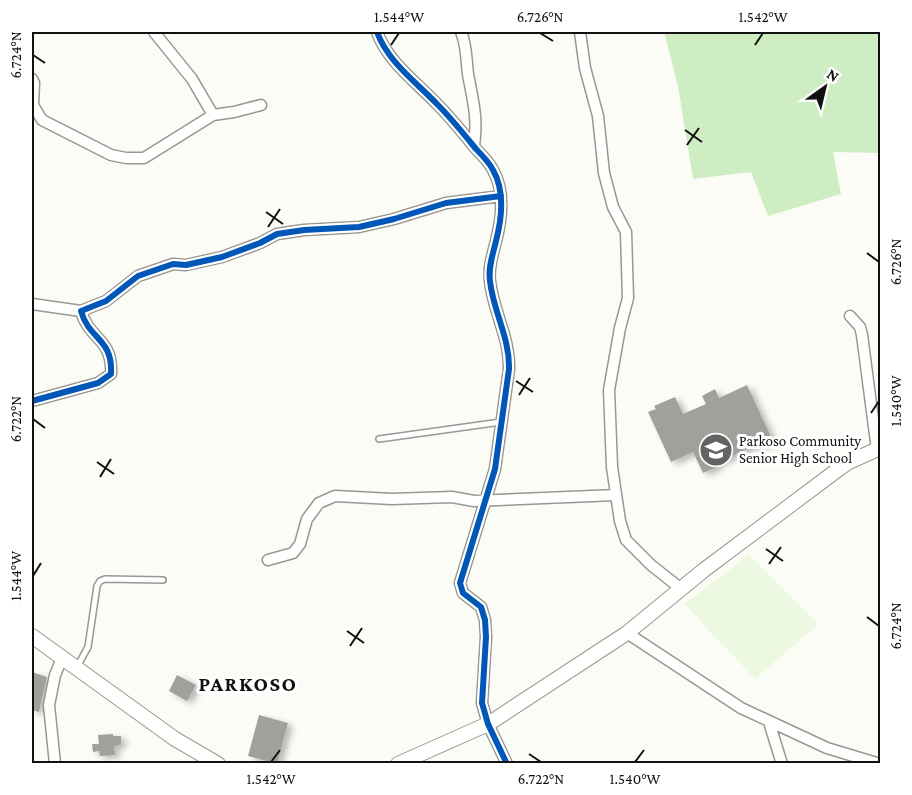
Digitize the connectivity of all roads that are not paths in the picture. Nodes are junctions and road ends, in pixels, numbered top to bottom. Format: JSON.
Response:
{"nodes":[{"id":1,"x":154,"y":32,"type":"edge"},
{"id":2,"x":376,"y":32,"type":"edge"},
{"id":3,"x":461,"y":32,"type":"edge"},
{"id":4,"x":580,"y":32,"type":"edge"},
{"id":5,"x":32,"y":79,"type":"edge"},
{"id":6,"x":261,"y":105,"type":"dead end"},
{"id":7,"x":213,"y":115,"type":"junction"},
{"id":8,"x":474,"y":146,"type":"junction"},
{"id":9,"x":501,"y":195,"type":"junction"},
{"id":10,"x":32,"y":304,"type":"edge"},
{"id":11,"x":81,"y":311,"type":"junction"},
{"id":12,"x":850,"y":316,"type":"dead end"},
{"id":13,"x":32,"y":401,"type":"edge"},
{"id":14,"x":501,"y":422,"type":"junction"},
{"id":15,"x":379,"y":439,"type":"dead end"},
{"id":16,"x":879,"y":449,"type":"edge"},
{"id":17,"x":616,"y":495,"type":"junction"},
{"id":18,"x":487,"y":501,"type":"junction"},
{"id":19,"x":268,"y":560,"type":"dead end"},
{"id":20,"x":163,"y":580,"type":"dead end"},
{"id":21,"x":680,"y":588,"type":"junction"},
{"id":22,"x":627,"y":633,"type":"junction"},
{"id":23,"x":32,"y":636,"type":"edge"},
{"id":24,"x":62,"y":658,"type":"junction"},
{"id":25,"x":76,"y":669,"type":"junction"},
{"id":26,"x":769,"y":722,"type":"junction"},
{"id":27,"x":488,"y":724,"type":"junction"},
{"id":28,"x":55,"y":764,"type":"edge"},
{"id":29,"x":218,"y":764,"type":"edge"},
{"id":30,"x":398,"y":764,"type":"edge"},
{"id":31,"x":507,"y":764,"type":"edge"},
{"id":32,"x":782,"y":764,"type":"edge"},
{"id":33,"x":880,"y":764,"type":"edge"}],
"edges":[{"from":1,"to":7,"type":"street"},
{"from":2,"to":8,"type":"street"},
{"from":3,"to":8,"type":"street"},
{"from":4,"to":17,"type":"street"},
{"from":5,"to":7,"type":"street"},
{"from":6,"to":7,"type":"street"},
{"from":8,"to":9,"type":"street"},
{"from":9,"to":11,"type":"street"},
{"from":9,"to":14,"type":"street"},
{"from":10,"to":11,"type":"street"},
{"from":11,"to":13,"type":"street"},
{"from":12,"to":16,"type":"street"},
{"from":14,"to":15,"type":"lane"},
{"from":14,"to":18,"type":"street"},
{"from":16,"to":21,"type":"street"},
{"from":17,"to":18,"type":"street"},
{"from":17,"to":21,"type":"street"},
{"from":18,"to":19,"type":"street"},
{"from":18,"to":27,"type":"street"},
{"from":20,"to":25,"type":"lane"},
{"from":21,"to":22,"type":"street"},
{"from":22,"to":26,"type":"street"},
{"from":22,"to":27,"type":"street"},
{"from":23,"to":24,"type":"street"},
{"from":24,"to":25,"type":"street"},
{"from":24,"to":28,"type":"street"},
{"from":25,"to":29,"type":"street"},
{"from":26,"to":32,"type":"street"},
{"from":26,"to":33,"type":"street"},
{"from":27,"to":30,"type":"street"},
{"from":27,"to":31,"type":"street"}]}
